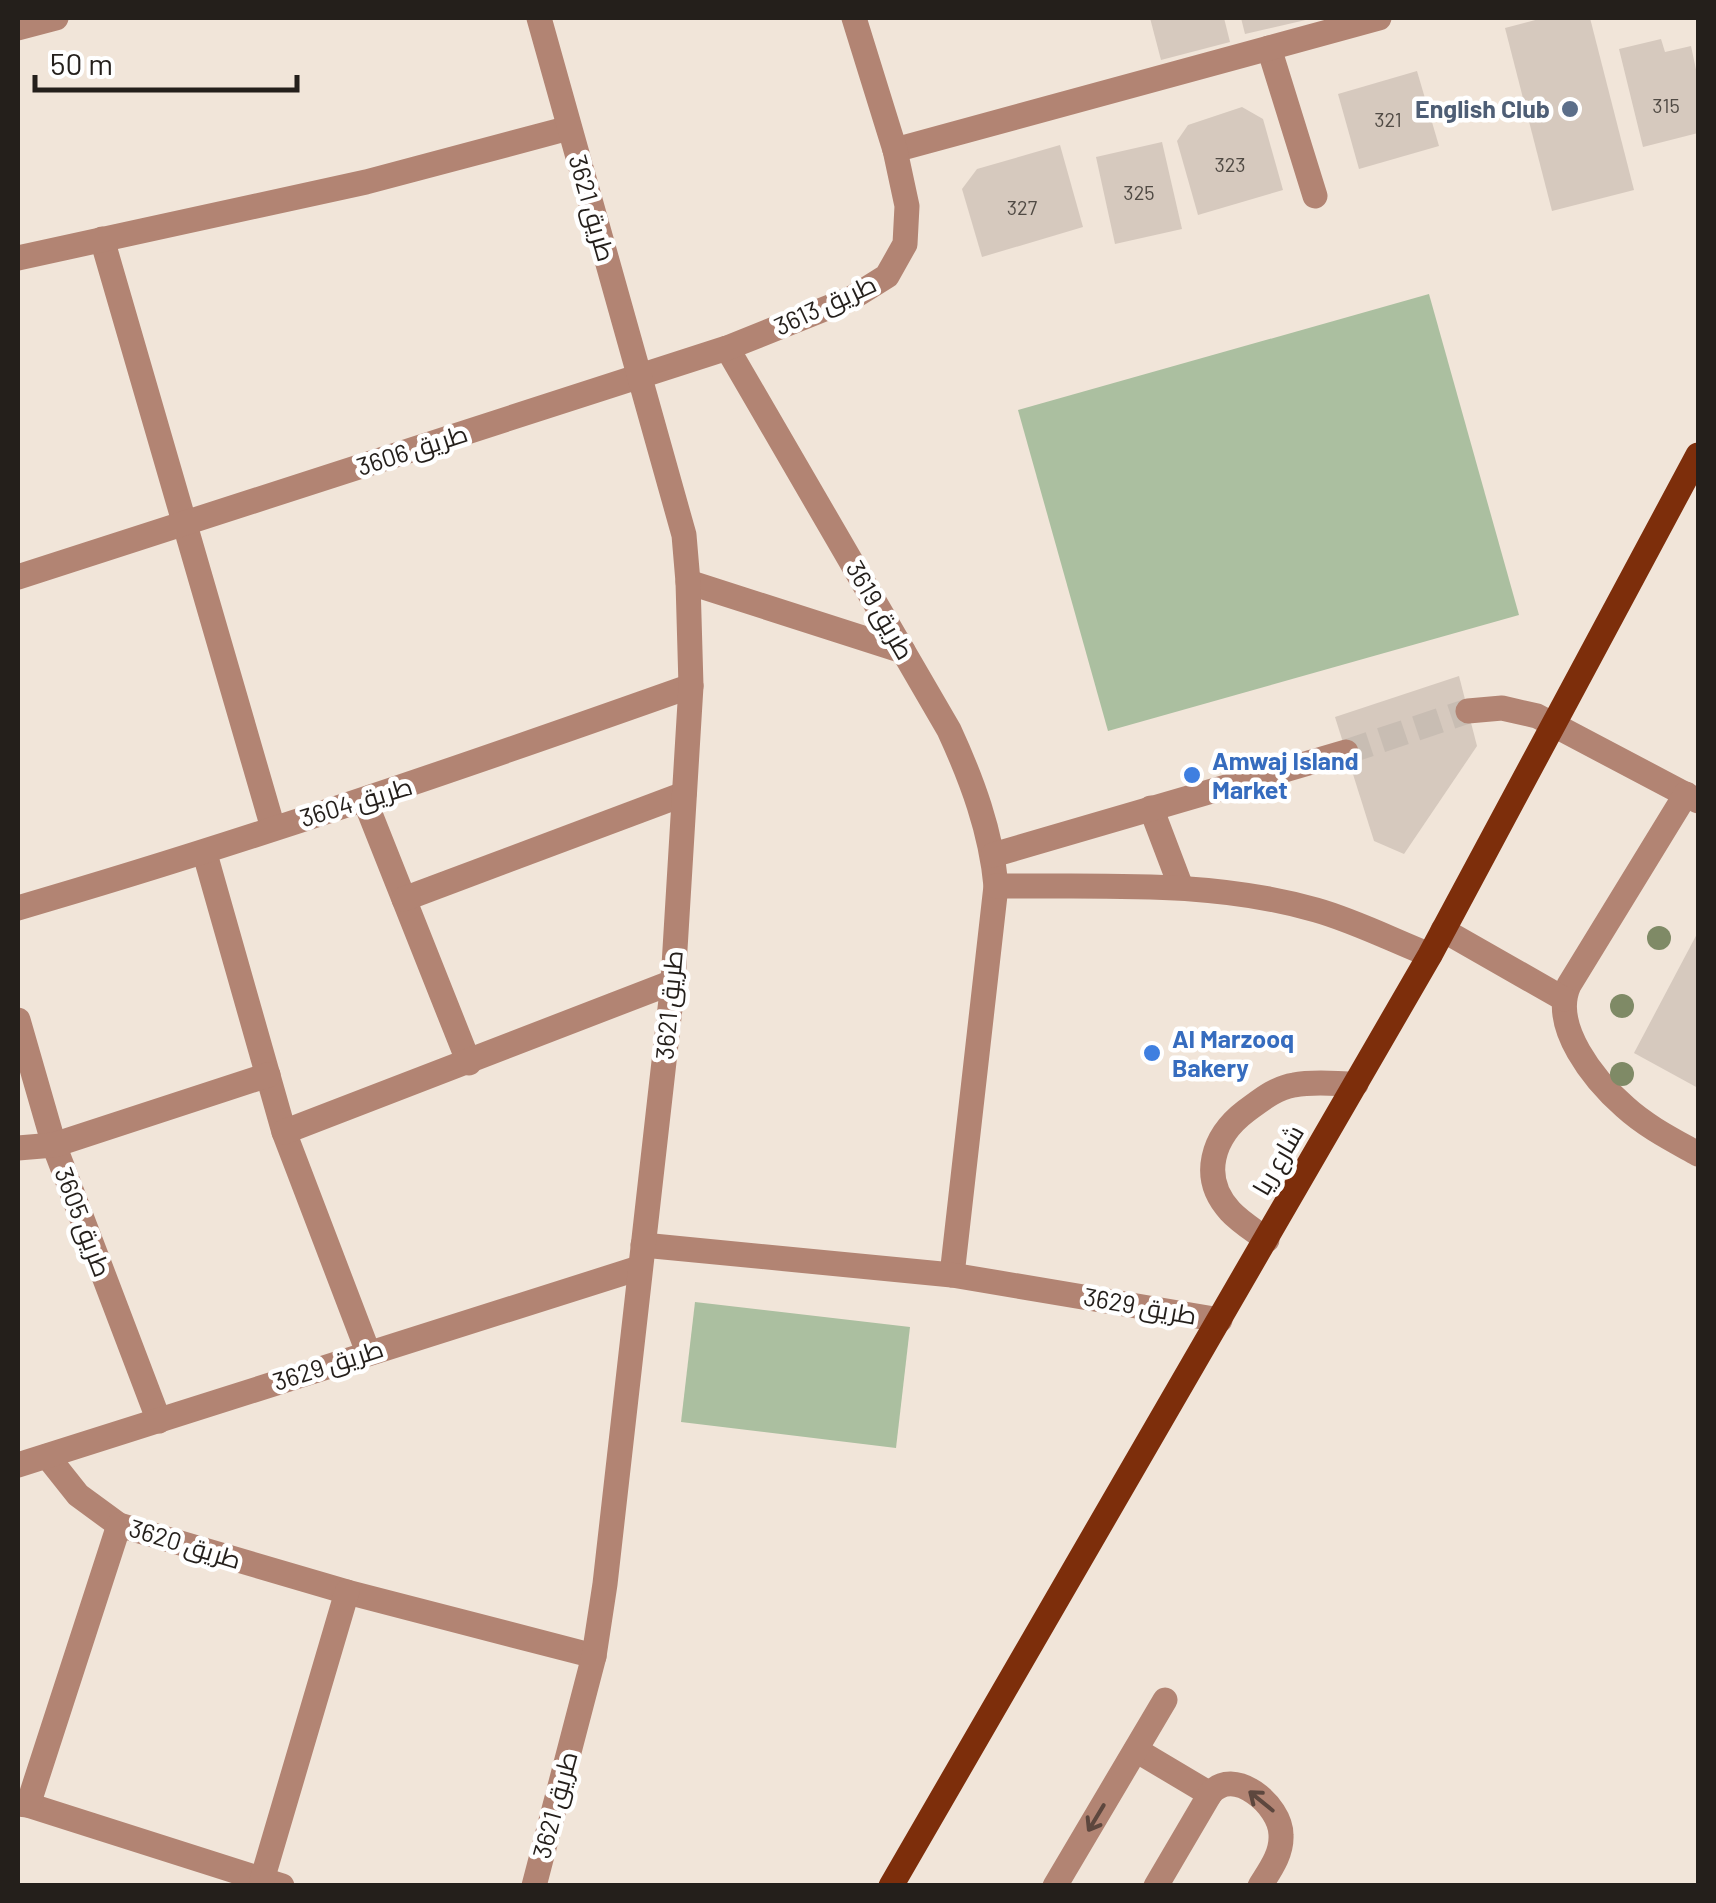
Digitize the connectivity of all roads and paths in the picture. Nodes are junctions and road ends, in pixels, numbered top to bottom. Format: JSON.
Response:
{"nodes":[{"id":1,"x":56,"y":18,"type":"edge"},
{"id":2,"x":539,"y":18,"type":"edge"},
{"id":3,"x":854,"y":18,"type":"edge"},
{"id":4,"x":1379,"y":18,"type":"edge"},
{"id":5,"x":18,"y":28,"type":"edge"},
{"id":6,"x":1269,"y":48,"type":"junction"},
{"id":7,"x":569,"y":128,"type":"junction"},
{"id":8,"x":895,"y":150,"type":"junction"},
{"id":9,"x":1316,"y":196,"type":"dead end"},
{"id":10,"x":102,"y":239,"type":"junction"},
{"id":11,"x":18,"y":258,"type":"edge"},
{"id":12,"x":727,"y":348,"type":"junction"},
{"id":13,"x":640,"y":378,"type":"junction"},
{"id":14,"x":1698,"y":454,"type":"edge"},
{"id":15,"x":184,"y":522,"type":"junction"},
{"id":16,"x":18,"y":577,"type":"edge"},
{"id":17,"x":688,"y":582,"type":"junction"},
{"id":18,"x":903,"y":651,"type":"junction"},
{"id":19,"x":691,"y":686,"type":"junction"},
{"id":20,"x":1468,"y":711,"type":"tunnel mouth"},
{"id":21,"x":1552,"y":725,"type":"junction"},
{"id":22,"x":1346,"y":752,"type":"tunnel mouth"},
{"id":23,"x":684,"y":794,"type":"junction"},
{"id":24,"x":1692,"y":798,"type":"edge"},
{"id":25,"x":366,"y":801,"type":"junction"},
{"id":26,"x":1151,"y":808,"type":"junction"},
{"id":27,"x":273,"y":828,"type":"junction"},
{"id":28,"x":205,"y":854,"type":"junction"},
{"id":29,"x":993,"y":855,"type":"junction"},
{"id":30,"x":996,"y":886,"type":"junction"},
{"id":31,"x":1181,"y":888,"type":"junction"},
{"id":32,"x":404,"y":898,"type":"junction"},
{"id":33,"x":18,"y":908,"type":"edge"},
{"id":34,"x":1443,"y":930,"type":"junction"},
{"id":35,"x":1430,"y":956,"type":"junction"},
{"id":36,"x":672,"y":982,"type":"junction"},
{"id":37,"x":1564,"y":999,"type":"junction"},
{"id":38,"x":18,"y":1020,"type":"edge"},
{"id":39,"x":469,"y":1062,"type":"junction"},
{"id":40,"x":268,"y":1075,"type":"junction"},
{"id":41,"x":1356,"y":1084,"type":"junction"},
{"id":42,"x":284,"y":1132,"type":"junction"},
{"id":43,"x":54,"y":1145,"type":"junction"},
{"id":44,"x":18,"y":1148,"type":"edge"},
{"id":45,"x":1698,"y":1154,"type":"edge"},
{"id":46,"x":1267,"y":1240,"type":"junction"},
{"id":47,"x":641,"y":1256,"type":"junction"},
{"id":48,"x":952,"y":1275,"type":"junction"},
{"id":49,"x":1220,"y":1320,"type":"junction"},
{"id":50,"x":368,"y":1352,"type":"junction"},
{"id":51,"x":159,"y":1420,"type":"junction"},
{"id":52,"x":47,"y":1456,"type":"junction"},
{"id":53,"x":18,"y":1465,"type":"edge"},
{"id":54,"x":119,"y":1525,"type":"junction"},
{"id":55,"x":347,"y":1592,"type":"junction"},
{"id":56,"x":594,"y":1656,"type":"junction"},
{"id":57,"x":1165,"y":1700,"type":"dead end"},
{"id":58,"x":1136,"y":1750,"type":"junction"},
{"id":59,"x":1210,"y":1794,"type":"junction"},
{"id":60,"x":23,"y":1805,"type":"edge"},
{"id":61,"x":272,"y":1883,"type":"edge"},
{"id":62,"x":534,"y":1886,"type":"edge"},
{"id":63,"x":891,"y":1886,"type":"edge"},
{"id":64,"x":1056,"y":1886,"type":"edge"},
{"id":65,"x":1156,"y":1886,"type":"edge"},
{"id":66,"x":1260,"y":1886,"type":"edge"}],
"edges":[{"from":1,"to":5,"type":"street"},
{"from":2,"to":7,"type":"street","name":"طريق 3621"},
{"from":3,"to":8,"type":"street","name":"طريق 3613"},
{"from":4,"to":6,"type":"street"},
{"from":6,"to":8,"type":"street"},
{"from":6,"to":9,"type":"street"},
{"from":7,"to":10,"type":"street","name":"طريق 3621"},
{"from":7,"to":13,"type":"street","name":"طريق 3621"},
{"from":8,"to":12,"type":"street","name":"طريق 3613"},
{"from":10,"to":11,"type":"street","name":"طريق 3621"},
{"from":10,"to":15,"type":"street"},
{"from":12,"to":13,"type":"street","name":"طريق 3613"},
{"from":12,"to":18,"type":"street","name":"طريق 3619"},
{"from":13,"to":15,"type":"street","name":"طريق 3606"},
{"from":13,"to":17,"type":"street","name":"طريق 3621"},
{"from":14,"to":21,"type":"main road","name":"شارع ريا"},
{"from":15,"to":16,"type":"street","name":"طريق 3606"},
{"from":15,"to":27,"type":"street"},
{"from":17,"to":18,"type":"street"},
{"from":17,"to":19,"type":"street","name":"طريق 3621"},
{"from":18,"to":29,"type":"street","name":"طريق 3619"},
{"from":19,"to":23,"type":"street","name":"طريق 3621"},
{"from":19,"to":25,"type":"street","name":"طريق 3604"},
{"from":20,"to":21,"type":"street"},
{"from":21,"to":24,"type":"street"},
{"from":21,"to":34,"type":"main road","name":"شارع ريا"},
{"from":22,"to":26,"type":"street"},
{"from":23,"to":32,"type":"street"},
{"from":23,"to":36,"type":"street","name":"طريق 3621"},
{"from":24,"to":37,"type":"street"},
{"from":25,"to":27,"type":"street","name":"طريق 3604"},
{"from":25,"to":32,"type":"street"},
{"from":26,"to":29,"type":"street"},
{"from":26,"to":31,"type":"street"},
{"from":27,"to":28,"type":"street","name":"طريق 3604"},
{"from":28,"to":33,"type":"street","name":"طريق 3604"},
{"from":28,"to":40,"type":"street"},
{"from":29,"to":30,"type":"street","name":"طريق 3619"},
{"from":30,"to":31,"type":"street"},
{"from":30,"to":48,"type":"street","name":"طريق 3619"},
{"from":31,"to":35,"type":"street"},
{"from":32,"to":39,"type":"street"},
{"from":34,"to":35,"type":"main road","name":"شارع ريا"},
{"from":34,"to":37,"type":"street"},
{"from":35,"to":41,"type":"main road","name":"شارع ريا"},
{"from":36,"to":39,"type":"street"},
{"from":36,"to":47,"type":"street","name":"طريق 3621"},
{"from":37,"to":45,"type":"street"},
{"from":38,"to":43,"type":"street","name":"طريق 3605"},
{"from":39,"to":42,"type":"street"},
{"from":40,"to":42,"type":"street"},
{"from":40,"to":43,"type":"street"},
{"from":41,"to":46,"type":"main road","name":"شارع ريا"},
{"from":41,"to":46,"type":"street"},
{"from":42,"to":50,"type":"street"},
{"from":43,"to":44,"type":"street"},
{"from":43,"to":51,"type":"street","name":"طريق 3605"},
{"from":46,"to":49,"type":"main road","name":"شارع ريا"},
{"from":47,"to":48,"type":"street","name":"طريق 3629"},
{"from":47,"to":50,"type":"street","name":"طريق 3629"},
{"from":47,"to":56,"type":"street","name":"طريق 3621"},
{"from":48,"to":49,"type":"street","name":"طريق 3629"},
{"from":49,"to":63,"type":"main road","name":"شارع ريا"},
{"from":50,"to":51,"type":"street","name":"طريق 3629"},
{"from":51,"to":52,"type":"street","name":"طريق 3629"},
{"from":52,"to":53,"type":"street","name":"طريق 3629"},
{"from":52,"to":54,"type":"street","name":"طريق 3620"},
{"from":54,"to":55,"type":"street","name":"طريق 3620"},
{"from":54,"to":60,"type":"street"},
{"from":55,"to":56,"type":"street","name":"طريق 3620"},
{"from":55,"to":61,"type":"street"},
{"from":56,"to":62,"type":"street","name":"طريق 3621"},
{"from":57,"to":58,"type":"street"},
{"from":58,"to":59,"type":"street"},
{"from":58,"to":64,"type":"street","one_way":true},
{"from":59,"to":65,"type":"street"},
{"from":66,"to":59,"type":"street","one_way":true},
{"from":60,"to":61,"type":"street"}]}
